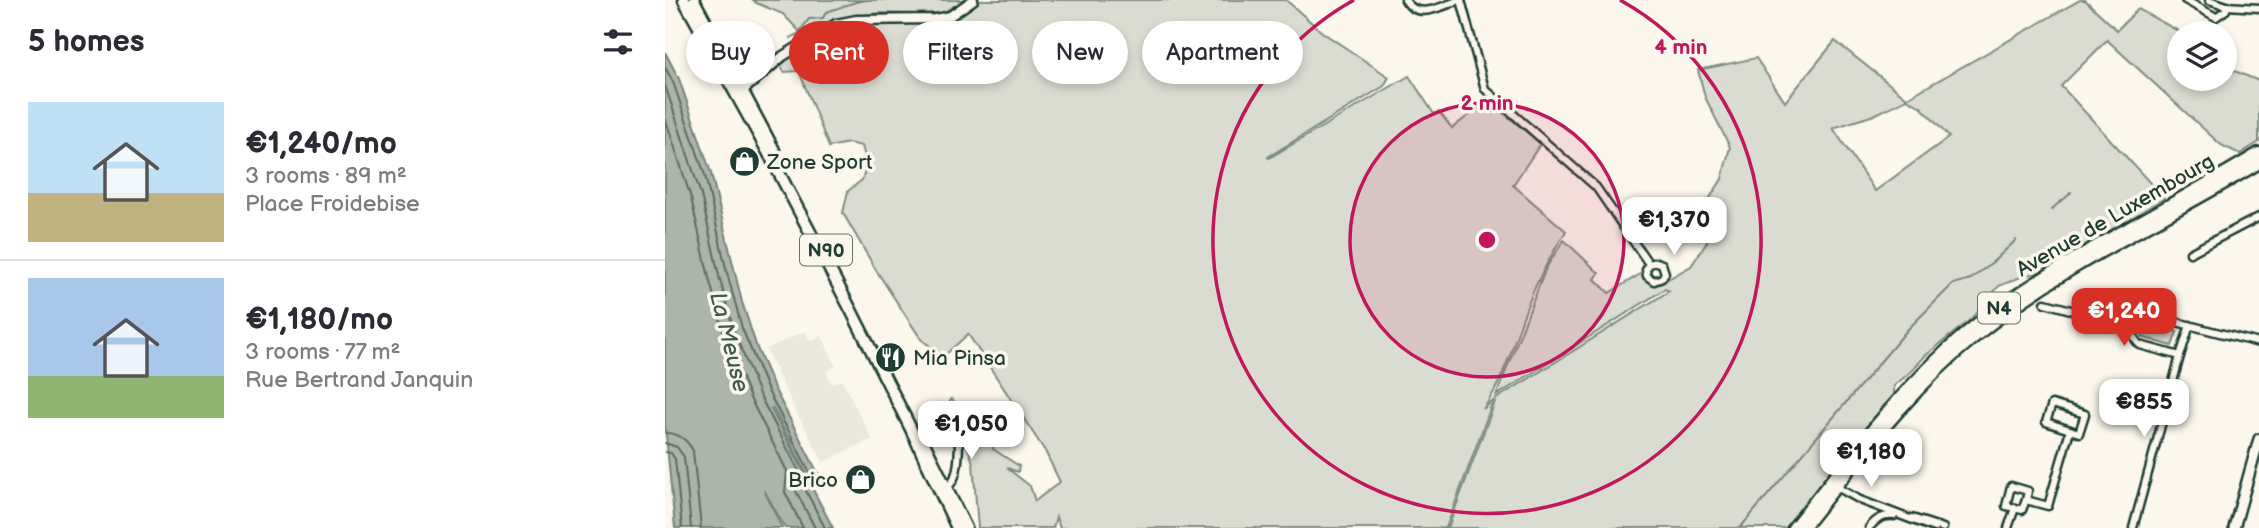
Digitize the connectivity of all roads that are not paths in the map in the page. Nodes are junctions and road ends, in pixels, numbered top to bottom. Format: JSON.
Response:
{"nodes":[{"id":1,"x":683,"y":0,"type":"edge"},
{"id":2,"x":694,"y":0,"type":"edge"},
{"id":3,"x":973,"y":0,"type":"edge"},
{"id":4,"x":1405,"y":0,"type":"edge"},
{"id":5,"x":1461,"y":0,"type":"edge"},
{"id":6,"x":2185,"y":0,"type":"edge"},
{"id":7,"x":2209,"y":0,"type":"edge"},
{"id":8,"x":2227,"y":6,"type":"junction"},
{"id":9,"x":2259,"y":8,"type":"edge"},
{"id":10,"x":740,"y":94,"type":"junction"},
{"id":11,"x":2259,"y":153,"type":"edge"},
{"id":12,"x":2259,"y":163,"type":"edge"},
{"id":13,"x":2259,"y":218,"type":"edge"},
{"id":14,"x":2190,"y":253,"type":"dead end"},
{"id":15,"x":1649,"y":264,"type":"dead end"},
{"id":16,"x":2045,"y":303,"type":"dead end"},
{"id":17,"x":2190,"y":325,"type":"junction"},
{"id":18,"x":2134,"y":327,"type":"junction"},
{"id":19,"x":2259,"y":343,"type":"edge"},
{"id":20,"x":2180,"y":356,"type":"junction"},
{"id":21,"x":959,"y":414,"type":"dead end"},
{"id":22,"x":2070,"y":430,"type":"junction"},
{"id":23,"x":2259,"y":439,"type":"edge"},
{"id":24,"x":1833,"y":485,"type":"junction"},
{"id":25,"x":941,"y":486,"type":"junction"},
{"id":26,"x":2026,"y":500,"type":"junction"},
{"id":27,"x":2015,"y":508,"type":"junction"},
{"id":28,"x":1903,"y":516,"type":"junction"},
{"id":29,"x":957,"y":528,"type":"edge"},
{"id":30,"x":968,"y":528,"type":"edge"},
{"id":31,"x":1793,"y":528,"type":"edge"},
{"id":32,"x":1803,"y":528,"type":"edge"},
{"id":33,"x":1869,"y":528,"type":"edge"},
{"id":34,"x":1934,"y":528,"type":"edge"},
{"id":35,"x":1943,"y":528,"type":"edge"},
{"id":36,"x":2008,"y":528,"type":"edge"},
{"id":37,"x":2133,"y":528,"type":"edge"},
{"id":38,"x":2234,"y":528,"type":"edge"}],
"edges":[{"from":1,"to":10,"type":"main road","number":"N90"},
{"from":2,"to":10,"type":"main road","number":"N90"},
{"from":3,"to":10,"type":"street"},
{"from":4,"to":5,"type":"street"},
{"from":5,"to":15,"type":"street"},
{"from":6,"to":8,"type":"street"},
{"from":7,"to":8,"type":"street"},
{"from":8,"to":9,"type":"street"},
{"from":10,"to":25,"type":"main road","number":"N90"},
{"from":11,"to":24,"type":"main road","name":"Avenue de Luxembourg","number":"N4"},
{"from":12,"to":24,"type":"main road","name":"Avenue de Luxembourg","number":"N4"},
{"from":13,"to":14,"type":"street"},
{"from":16,"to":18,"type":"street"},
{"from":17,"to":18,"type":"street"},
{"from":17,"to":19,"type":"street"},
{"from":17,"to":20,"type":"street"},
{"from":18,"to":20,"type":"street"},
{"from":20,"to":37,"type":"street"},
{"from":21,"to":25,"type":"street"},
{"from":22,"to":22,"type":"street"},
{"from":22,"to":26,"type":"street"},
{"from":23,"to":38,"type":"main road"},
{"from":24,"to":28,"type":"street"},
{"from":24,"to":31,"type":"main road","name":"Avenue de Luxembourg","number":"N4"},
{"from":24,"to":32,"type":"main road","name":"Avenue de Luxembourg","number":"N4"},
{"from":25,"to":29,"type":"main road","number":"N90"},
{"from":25,"to":30,"type":"main road","number":"N90"},
{"from":26,"to":27,"type":"street"},
{"from":26,"to":27,"type":"street"},
{"from":27,"to":36,"type":"street"},
{"from":28,"to":33,"type":"street"},
{"from":28,"to":34,"type":"street"},
{"from":28,"to":35,"type":"street"}]}
